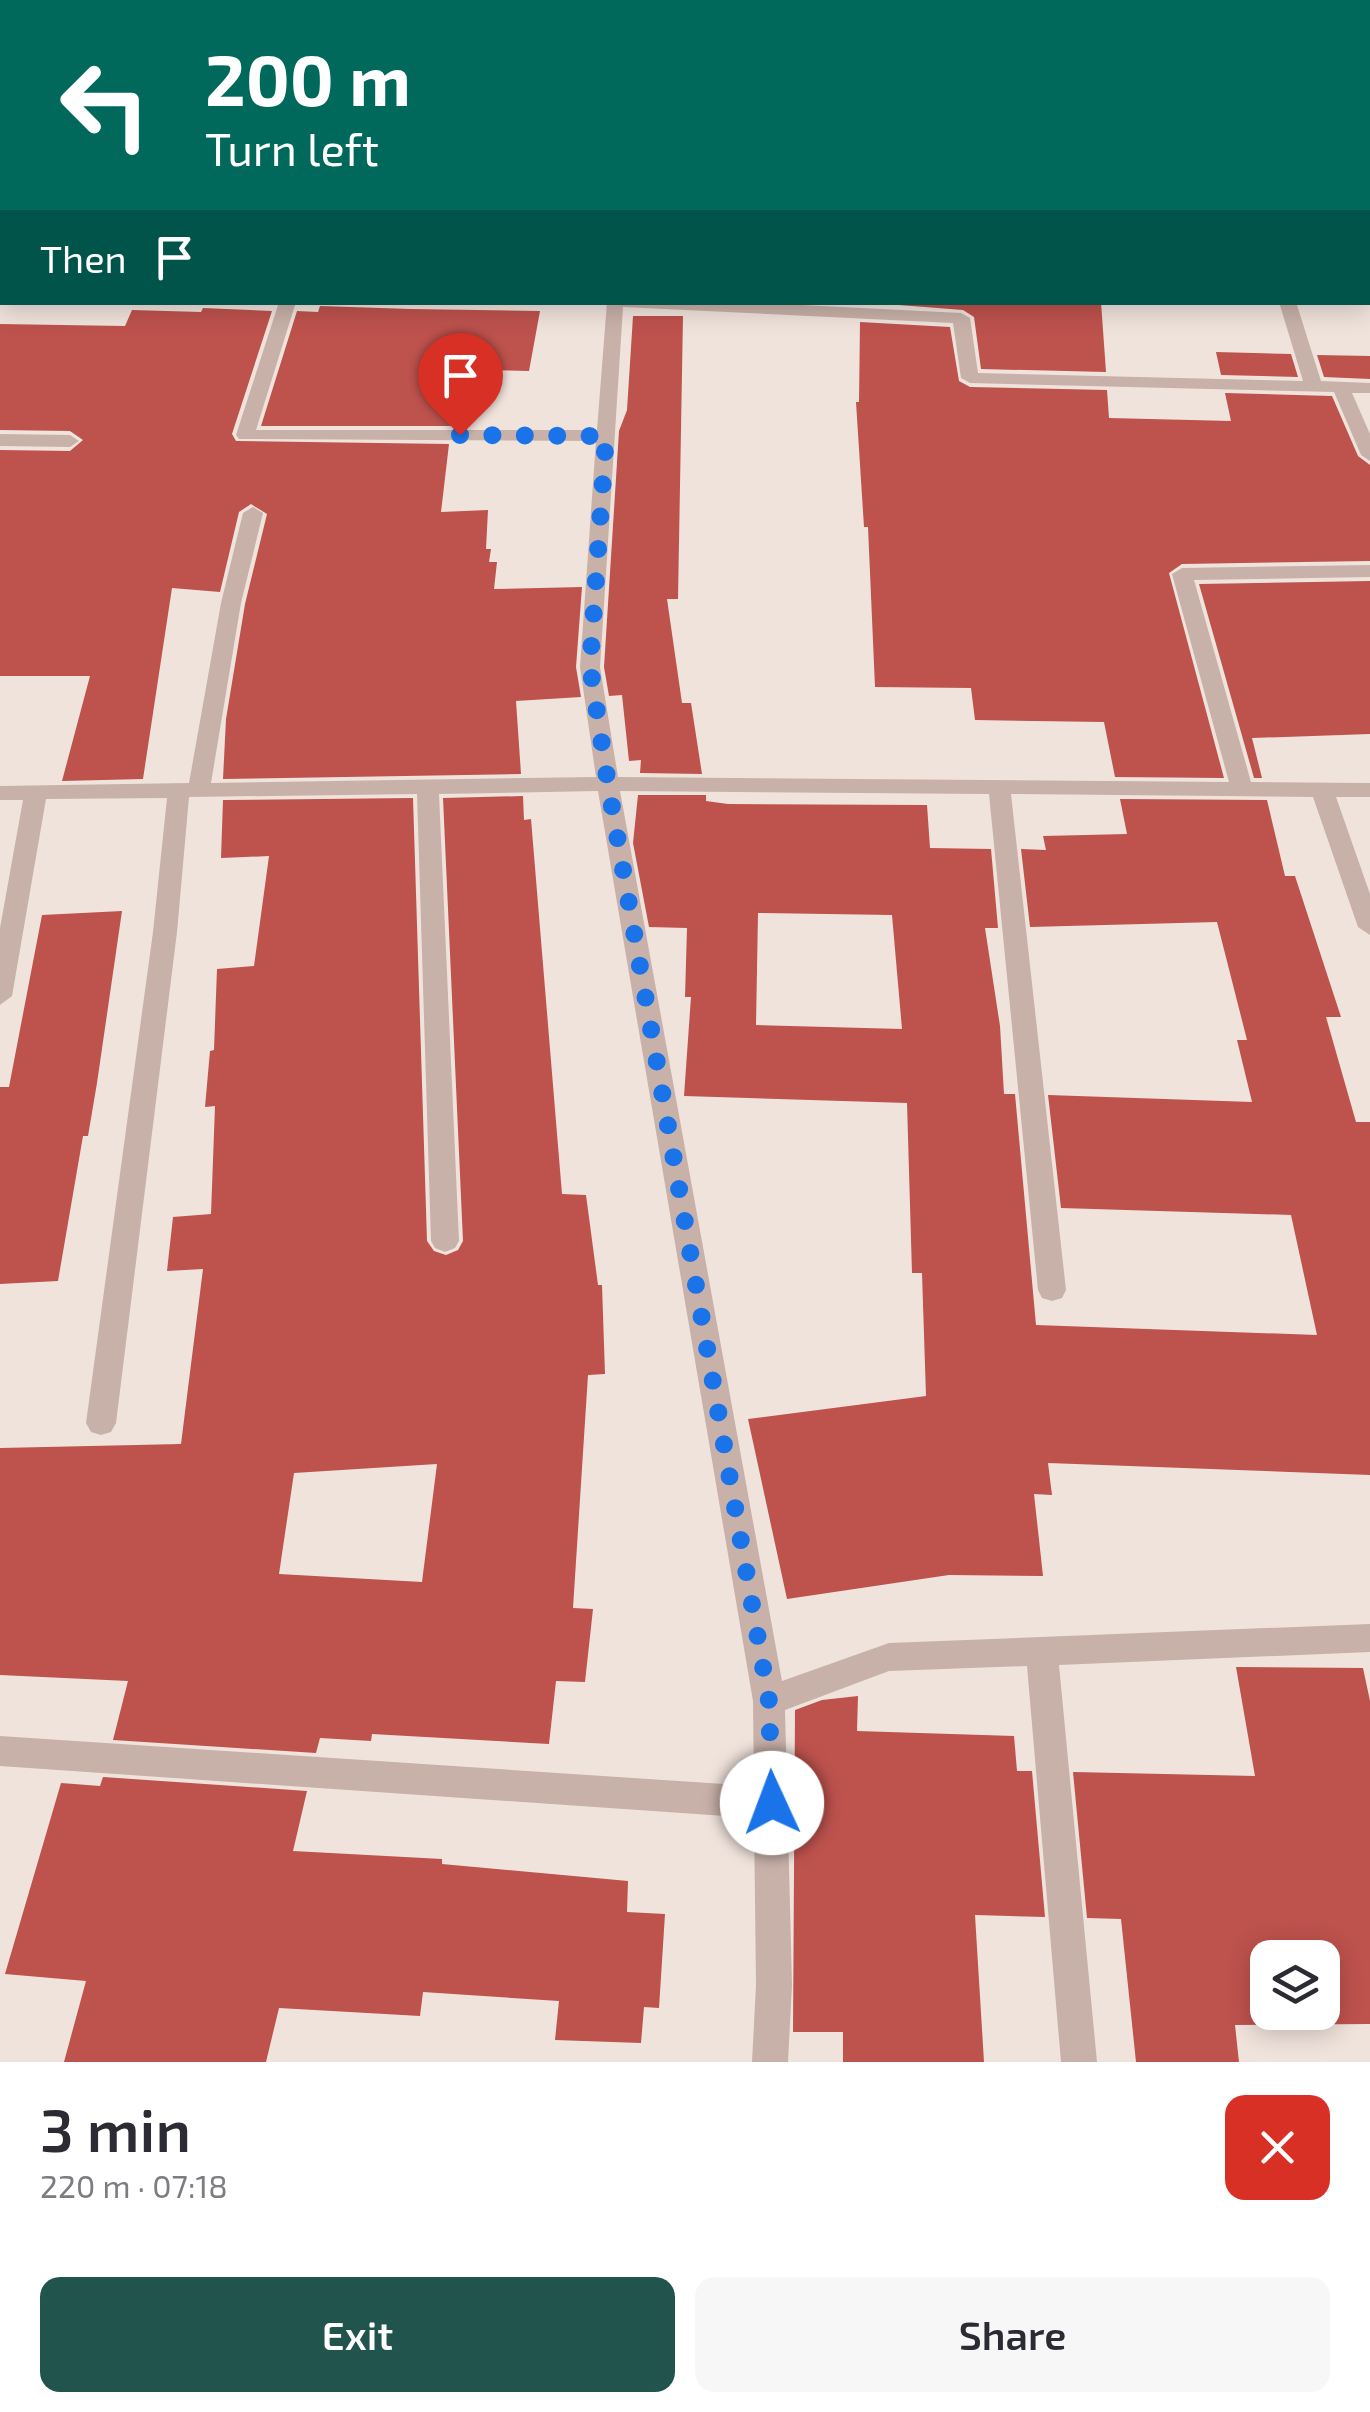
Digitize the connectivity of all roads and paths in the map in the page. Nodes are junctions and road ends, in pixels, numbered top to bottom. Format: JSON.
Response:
{"nodes":[{"id":1,"x":287,"y":305,"type":"edge"},
{"id":2,"x":615,"y":305,"type":"edge"},
{"id":3,"x":750,"y":305,"type":"edge"},
{"id":4,"x":1288,"y":305,"type":"edge"},
{"id":5,"x":833,"y":307,"type":"edge"},
{"id":6,"x":960,"y":310,"type":"edge"},
{"id":7,"x":1314,"y":387,"type":"junction"},
{"id":8,"x":1341,"y":387,"type":"junction"},
{"id":9,"x":1370,"y":388,"type":"edge"},
{"id":10,"x":606,"y":436,"type":"junction"},
{"id":11,"x":0,"y":440,"type":"edge"},
{"id":12,"x":70,"y":441,"type":"dead end"},
{"id":13,"x":1370,"y":455,"type":"edge"},
{"id":14,"x":253,"y":513,"type":"dead end"},
{"id":15,"x":1370,"y":571,"type":"edge"},
{"id":16,"x":608,"y":784,"type":"junction"},
{"id":17,"x":428,"y":786,"type":"junction"},
{"id":18,"x":999,"y":787,"type":"junction"},
{"id":19,"x":1242,"y":789,"type":"junction"},
{"id":20,"x":190,"y":790,"type":"junction"},
{"id":21,"x":1322,"y":790,"type":"junction"},
{"id":22,"x":1370,"y":790,"type":"edge"},
{"id":23,"x":36,"y":792,"type":"junction"},
{"id":24,"x":0,"y":793,"type":"edge"},
{"id":25,"x":1370,"y":928,"type":"edge"},
{"id":26,"x":0,"y":996,"type":"edge"},
{"id":27,"x":445,"y":1241,"type":"dead end"},
{"id":28,"x":1052,"y":1290,"type":"dead end"},
{"id":29,"x":101,"y":1423,"type":"dead end"},
{"id":30,"x":1370,"y":1638,"type":"edge"},
{"id":31,"x":1042,"y":1650,"type":"junction"},
{"id":32,"x":769,"y":1701,"type":"junction"},
{"id":33,"x":0,"y":1751,"type":"edge"},
{"id":34,"x":772,"y":1803,"type":"junction"},
{"id":35,"x":770,"y":2062,"type":"edge"},
{"id":36,"x":1079,"y":2062,"type":"edge"}],
"edges":[{"from":1,"to":10,"type":"street"},
{"from":2,"to":10,"type":"street"},
{"from":3,"to":5,"type":"street"},
{"from":4,"to":7,"type":"street"},
{"from":5,"to":6,"type":"street"},
{"from":6,"to":7,"type":"street"},
{"from":7,"to":8,"type":"street"},
{"from":8,"to":9,"type":"street"},
{"from":8,"to":13,"type":"street"},
{"from":10,"to":16,"type":"street"},
{"from":11,"to":12,"type":"street"},
{"from":14,"to":20,"type":"street"},
{"from":15,"to":19,"type":"street"},
{"from":16,"to":17,"type":"street"},
{"from":16,"to":18,"type":"street"},
{"from":16,"to":32,"type":"street"},
{"from":17,"to":20,"type":"street"},
{"from":17,"to":27,"type":"street"},
{"from":18,"to":19,"type":"street"},
{"from":18,"to":28,"type":"street"},
{"from":19,"to":21,"type":"street"},
{"from":20,"to":23,"type":"street"},
{"from":20,"to":29,"type":"street"},
{"from":21,"to":22,"type":"street"},
{"from":21,"to":25,"type":"street"},
{"from":23,"to":24,"type":"street"},
{"from":23,"to":26,"type":"street"},
{"from":30,"to":31,"type":"street"},
{"from":31,"to":32,"type":"street"},
{"from":31,"to":36,"type":"street"},
{"from":32,"to":34,"type":"street"},
{"from":33,"to":34,"type":"street"},
{"from":34,"to":35,"type":"street"}]}
